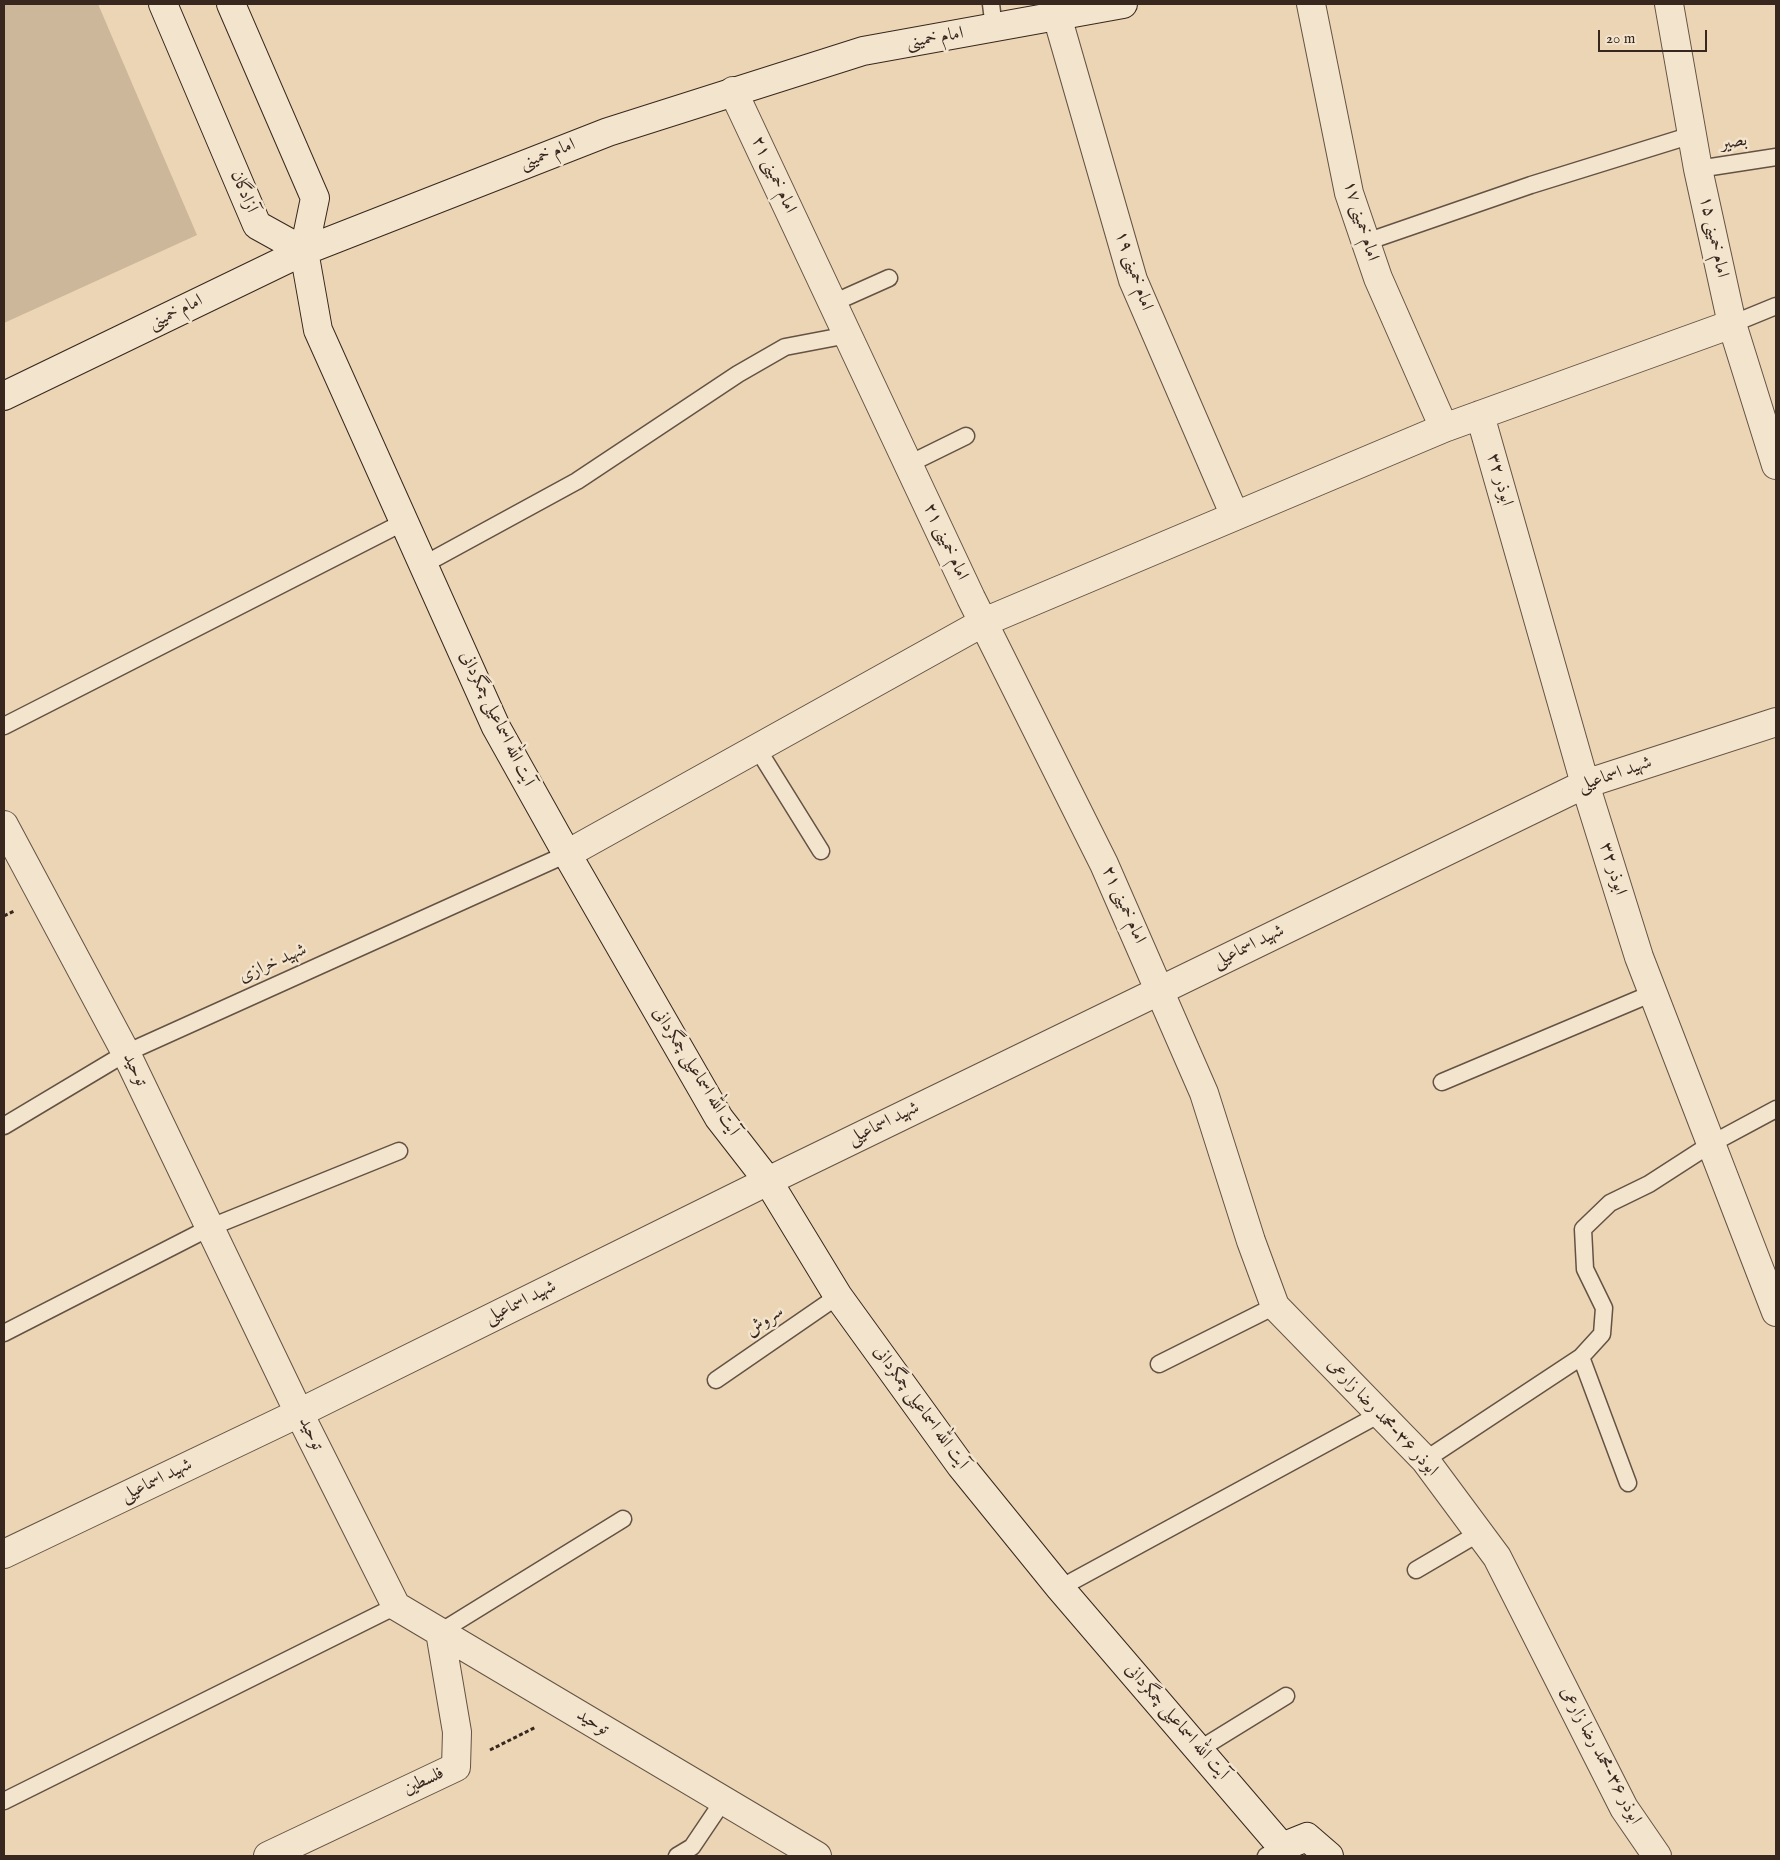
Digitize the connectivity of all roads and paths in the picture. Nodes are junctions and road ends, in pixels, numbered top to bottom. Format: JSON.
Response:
{"nodes":[{"id":1,"x":163,"y":4,"type":"edge"},
{"id":2,"x":231,"y":4,"type":"edge"},
{"id":3,"x":1123,"y":4,"type":"edge"},
{"id":4,"x":1311,"y":4,"type":"edge"},
{"id":5,"x":1669,"y":4,"type":"edge"},
{"id":6,"x":992,"y":16,"type":"edge"},
{"id":7,"x":1057,"y":16,"type":"junction"},
{"id":8,"x":733,"y":90,"type":"junction"},
{"id":9,"x":1692,"y":136,"type":"junction"},
{"id":10,"x":1776,"y":157,"type":"edge"},
{"id":11,"x":1698,"y":169,"type":"junction"},
{"id":12,"x":1366,"y":242,"type":"junction"},
{"id":13,"x":304,"y":251,"type":"junction"},
{"id":14,"x":889,"y":278,"type":"dead end"},
{"id":15,"x":833,"y":303,"type":"junction"},
{"id":16,"x":1776,"y":306,"type":"edge"},
{"id":17,"x":1732,"y":324,"type":"junction"},
{"id":18,"x":848,"y":335,"type":"junction"},
{"id":19,"x":4,"y":396,"type":"edge"},
{"id":20,"x":1480,"y":415,"type":"junction"},
{"id":21,"x":1444,"y":428,"type":"junction"},
{"id":22,"x":966,"y":436,"type":"dead end"},
{"id":23,"x":909,"y":464,"type":"junction"},
{"id":24,"x":1776,"y":465,"type":"edge"},
{"id":25,"x":1235,"y":516,"type":"junction"},
{"id":26,"x":404,"y":522,"type":"junction"},
{"id":27,"x":423,"y":565,"type":"junction"},
{"id":28,"x":984,"y":622,"type":"junction"},
{"id":29,"x":1776,"y":722,"type":"edge"},
{"id":30,"x":4,"y":726,"type":"edge"},
{"id":31,"x":757,"y":748,"type":"junction"},
{"id":32,"x":1585,"y":784,"type":"junction"},
{"id":33,"x":4,"y":826,"type":"edge"},
{"id":34,"x":821,"y":851,"type":"dead end"},
{"id":35,"x":567,"y":854,"type":"junction"},
{"id":36,"x":1161,"y":990,"type":"junction"},
{"id":37,"x":1653,"y":992,"type":"junction"},
{"id":38,"x":126,"y":1053,"type":"junction"},
{"id":39,"x":1442,"y":1082,"type":"dead end"},
{"id":40,"x":1776,"y":1109,"type":"edge"},
{"id":41,"x":4,"y":1126,"type":"edge"},
{"id":42,"x":1711,"y":1144,"type":"junction"},
{"id":43,"x":400,"y":1151,"type":"dead end"},
{"id":44,"x":768,"y":1181,"type":"junction"},
{"id":45,"x":211,"y":1227,"type":"junction"},
{"id":46,"x":838,"y":1296,"type":"junction"},
{"id":47,"x":1274,"y":1306,"type":"junction"},
{"id":48,"x":1776,"y":1312,"type":"edge"},
{"id":49,"x":4,"y":1333,"type":"edge"},
{"id":50,"x":1581,"y":1357,"type":"junction"},
{"id":51,"x":1159,"y":1364,"type":"dead end"},
{"id":52,"x":716,"y":1380,"type":"dead end"},
{"id":53,"x":300,"y":1412,"type":"junction"},
{"id":54,"x":1380,"y":1414,"type":"junction"},
{"id":55,"x":1425,"y":1460,"type":"junction"},
{"id":56,"x":1628,"y":1483,"type":"dead end"},
{"id":57,"x":623,"y":1519,"type":"dead end"},
{"id":58,"x":1479,"y":1533,"type":"junction"},
{"id":59,"x":4,"y":1554,"type":"edge"},
{"id":60,"x":1416,"y":1570,"type":"dead end"},
{"id":61,"x":1060,"y":1588,"type":"junction"},
{"id":62,"x":396,"y":1606,"type":"junction"},
{"id":63,"x":440,"y":1632,"type":"junction"},
{"id":64,"x":1286,"y":1696,"type":"dead end"},
{"id":65,"x":570,"y":1710,"type":"junction"},
{"id":66,"x":1200,"y":1749,"type":"junction"},
{"id":67,"x":456,"y":1767,"type":"junction"},
{"id":68,"x":4,"y":1801,"type":"edge"},
{"id":69,"x":723,"y":1801,"type":"junction"},
{"id":70,"x":1277,"y":1853,"type":"edge"},
{"id":71,"x":268,"y":1856,"type":"edge"},
{"id":72,"x":677,"y":1856,"type":"edge"},
{"id":73,"x":817,"y":1856,"type":"edge"},
{"id":74,"x":1329,"y":1856,"type":"edge"},
{"id":75,"x":1657,"y":1856,"type":"edge"}],
"edges":[{"from":1,"to":13,"type":"street","name":"آزادگان"},
{"from":2,"to":13,"type":"street"},
{"from":3,"to":7,"type":"street","name":"امام خمینی"},
{"from":4,"to":12,"type":"street","name":"امام خمینی ۱۷"},
{"from":5,"to":9,"type":"street","name":"امام خمینی ۱۵"},
{"from":6,"to":7,"type":"street","name":"امام خمینی"},
{"from":6,"to":8,"type":"street","name":"امام خمینی"},
{"from":7,"to":25,"type":"street","name":"امام خمینی ۱۹"},
{"from":8,"to":13,"type":"street","name":"امام خمینی"},
{"from":8,"to":15,"type":"street","name":"امام خمینی ۲۱"},
{"from":9,"to":11,"type":"street","name":"امام خمینی ۱۵"},
{"from":9,"to":12,"type":"lane"},
{"from":10,"to":11,"type":"lane","name":"بصیر"},
{"from":11,"to":17,"type":"street","name":"امام خمینی ۱۵"},
{"from":12,"to":21,"type":"street","name":"امام خمینی ۱۷"},
{"from":13,"to":19,"type":"street","name":"امام خمینی"},
{"from":13,"to":26,"type":"street","name":"آیت الله اسماعیلی چمگردانی"},
{"from":14,"to":15,"type":"lane"},
{"from":15,"to":18,"type":"street","name":"امام خمینی ۲۱"},
{"from":16,"to":17,"type":"lane"},
{"from":17,"to":20,"type":"street"},
{"from":17,"to":24,"type":"street","name":"امام خمینی ۱۵"},
{"from":18,"to":23,"type":"street","name":"امام خمینی ۲۱"},
{"from":18,"to":27,"type":"lane"},
{"from":20,"to":21,"type":"street"},
{"from":20,"to":32,"type":"street","name":"ابوذر ۳۲"},
{"from":21,"to":25,"type":"street"},
{"from":22,"to":23,"type":"lane"},
{"from":23,"to":28,"type":"street","name":"امام خمینی ۲۱"},
{"from":25,"to":28,"type":"street"},
{"from":26,"to":27,"type":"street","name":"آیت الله اسماعیلی چمگردانی"},
{"from":26,"to":30,"type":"lane"},
{"from":27,"to":35,"type":"street","name":"آیت الله اسماعیلی چمگردانی"},
{"from":28,"to":31,"type":"street"},
{"from":28,"to":36,"type":"street","name":"امام خمینی ۲۱"},
{"from":29,"to":32,"type":"street","name":"شهید اسماعیلی"},
{"from":31,"to":34,"type":"lane"},
{"from":31,"to":35,"type":"street"},
{"from":32,"to":36,"type":"street","name":"شهید اسماعیلی"},
{"from":32,"to":37,"type":"street","name":"ابوذر ۳۲"},
{"from":33,"to":38,"type":"street","name":"توحید"},
{"from":35,"to":38,"type":"lane","name":"شهید خرازی"},
{"from":35,"to":44,"type":"street","name":"آیت الله اسماعیلی چمگردانی"},
{"from":36,"to":44,"type":"street","name":"شهید اسماعیلی"},
{"from":36,"to":47,"type":"street","name":"ابوذر ۳۶-محمد رضا زارعی"},
{"from":37,"to":39,"type":"lane"},
{"from":37,"to":42,"type":"street","name":"ابوذر ۳۲"},
{"from":38,"to":41,"type":"lane","name":"شهید خرازی"},
{"from":38,"to":45,"type":"street","name":"توحید"},
{"from":40,"to":42,"type":"lane"},
{"from":42,"to":48,"type":"street","name":"ابوذر ۳۲"},
{"from":42,"to":50,"type":"lane"},
{"from":43,"to":45,"type":"lane"},
{"from":44,"to":46,"type":"street","name":"آیت الله اسماعیلی چمگردانی"},
{"from":44,"to":53,"type":"street","name":"شهید اسماعیلی"},
{"from":45,"to":49,"type":"lane"},
{"from":45,"to":53,"type":"street","name":"توحید"},
{"from":46,"to":52,"type":"lane","name":"سروش"},
{"from":46,"to":61,"type":"street","name":"آیت الله اسماعیلی چمگردانی"},
{"from":47,"to":51,"type":"lane"},
{"from":47,"to":54,"type":"street","name":"ابوذر ۳۶-محمد رضا زارعی"},
{"from":50,"to":55,"type":"lane"},
{"from":50,"to":56,"type":"lane"},
{"from":53,"to":59,"type":"street","name":"شهید اسماعیلی"},
{"from":53,"to":62,"type":"street","name":"توحید"},
{"from":54,"to":55,"type":"street","name":"ابوذر ۳۶-محمد رضا زارعی"},
{"from":54,"to":61,"type":"lane"},
{"from":55,"to":58,"type":"street","name":"ابوذر ۳۶-محمد رضا زارعی"},
{"from":57,"to":63,"type":"lane"},
{"from":58,"to":60,"type":"lane"},
{"from":58,"to":75,"type":"street","name":"ابوذر ۳۶-محمد رضا زارعی"},
{"from":61,"to":66,"type":"street","name":"آیت الله اسماعیلی چمگردانی"},
{"from":62,"to":63,"type":"street","name":"توحید"},
{"from":62,"to":68,"type":"lane"},
{"from":63,"to":65,"type":"street","name":"توحید"},
{"from":63,"to":67,"type":"street","name":"فلسطین"},
{"from":64,"to":66,"type":"lane"},
{"from":65,"to":67,"type":"path"},
{"from":65,"to":69,"type":"street","name":"توحید"},
{"from":66,"to":70,"type":"street","name":"آیت الله اسماعیلی چمگردانی"},
{"from":67,"to":71,"type":"street","name":"فلسطین"},
{"from":69,"to":72,"type":"lane"},
{"from":69,"to":73,"type":"street","name":"توحید"},
{"from":70,"to":74,"type":"street"}]}
